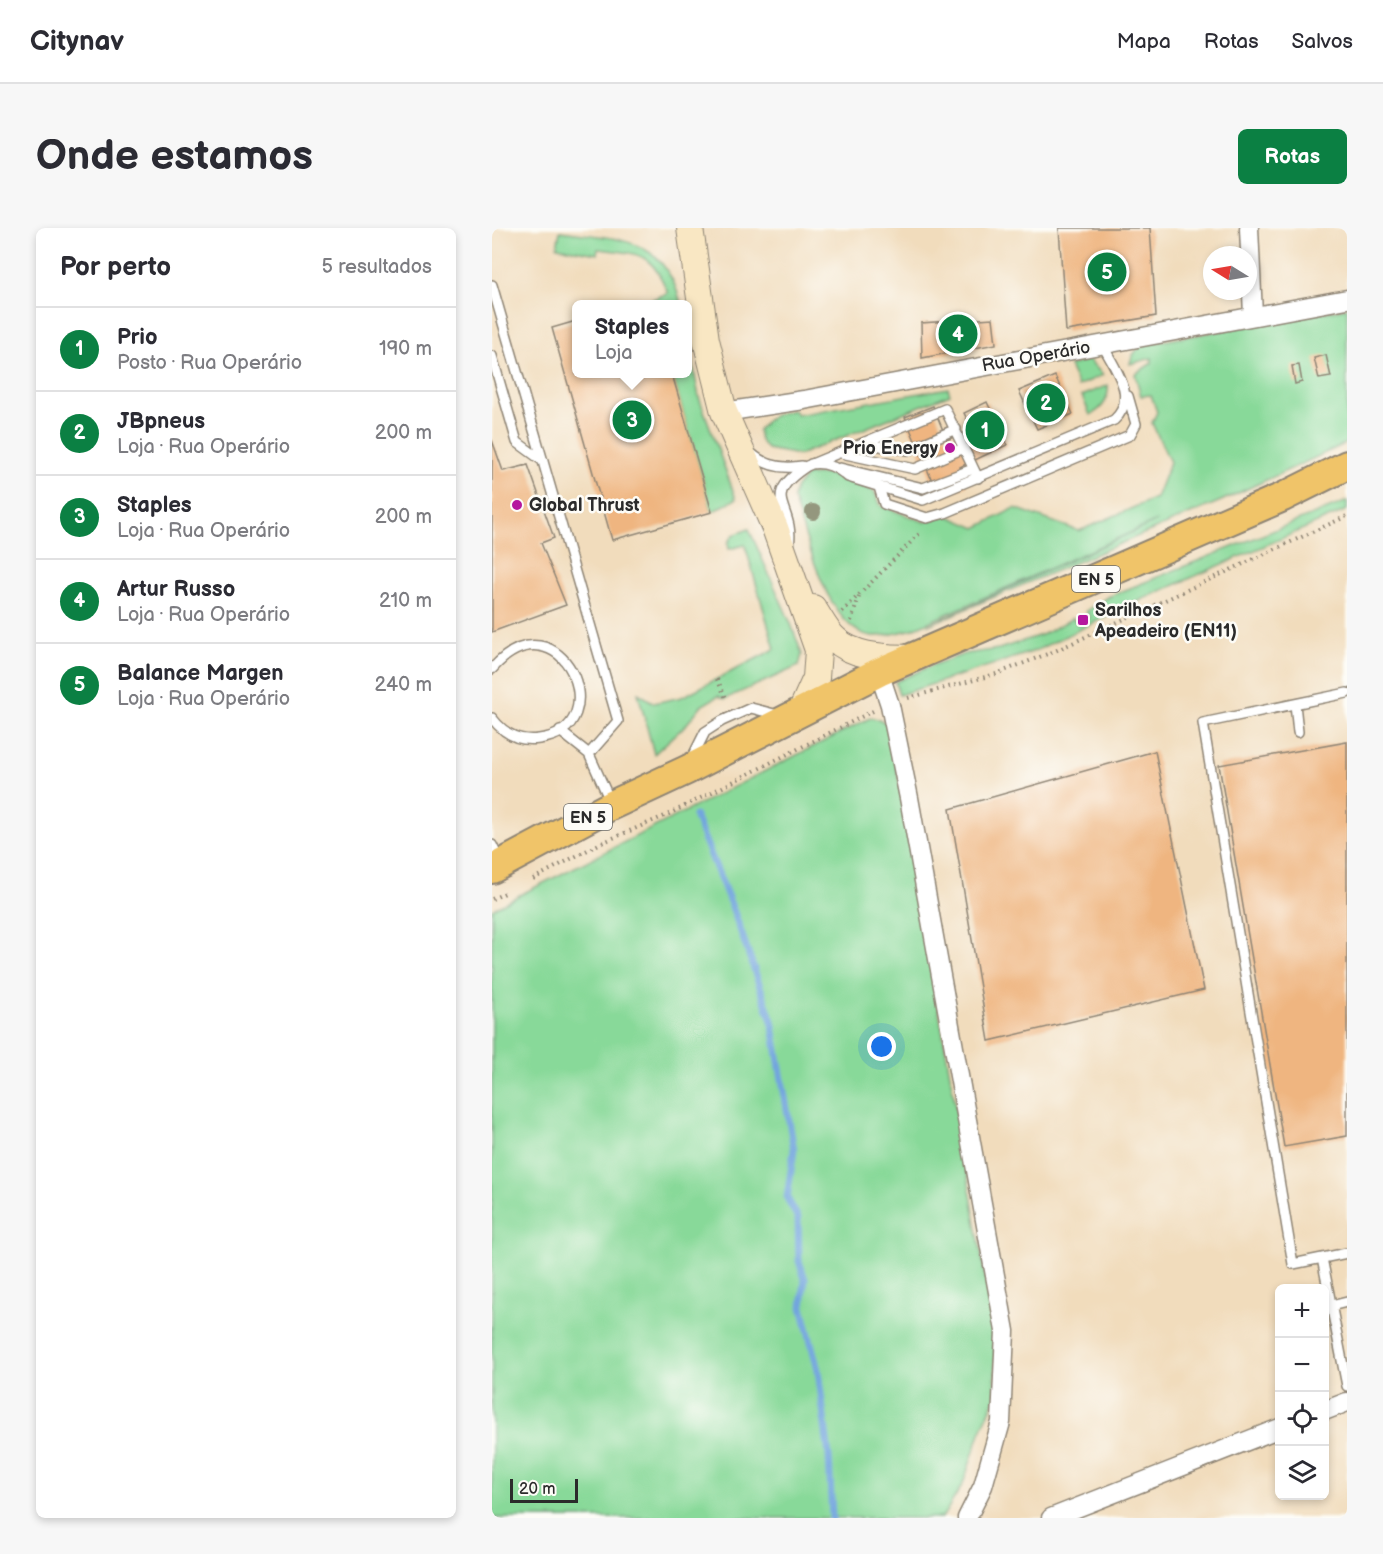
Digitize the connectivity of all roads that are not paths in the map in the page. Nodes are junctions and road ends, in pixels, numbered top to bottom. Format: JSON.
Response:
{"nodes":[{"id":1,"x":690,"y":228,"type":"edge"},
{"id":2,"x":1249,"y":228,"type":"edge"},
{"id":3,"x":492,"y":285,"type":"edge"},
{"id":4,"x":1347,"y":299,"type":"edge"},
{"id":5,"x":1253,"y":315,"type":"junction"},
{"id":6,"x":1102,"y":344,"type":"junction"},
{"id":7,"x":492,"y":356,"type":"edge"},
{"id":8,"x":1125,"y":388,"type":"junction"},
{"id":9,"x":724,"y":412,"type":"junction"},
{"id":10,"x":956,"y":429,"type":"junction"},
{"id":11,"x":736,"y":440,"type":"junction"},
{"id":12,"x":864,"y":443,"type":"junction"},
{"id":13,"x":964,"y":448,"type":"junction"},
{"id":14,"x":841,"y":453,"type":"junction"},
{"id":15,"x":543,"y":461,"type":"junction"},
{"id":16,"x":809,"y":465,"type":"junction"},
{"id":17,"x":1347,"y":465,"type":"edge"},
{"id":18,"x":838,"y":468,"type":"junction"},
{"id":19,"x":973,"y":469,"type":"junction"},
{"id":20,"x":1347,"y":475,"type":"edge"},
{"id":21,"x":978,"y":478,"type":"junction"},
{"id":22,"x":879,"y":487,"type":"junction"},
{"id":23,"x":1283,"y":498,"type":"junction"},
{"id":24,"x":791,"y":570,"type":"junction"},
{"id":25,"x":908,"y":658,"type":"junction"},
{"id":26,"x":492,"y":669,"type":"edge"},
{"id":27,"x":879,"y":672,"type":"junction"},
{"id":28,"x":1347,"y":693,"type":"edge"},
{"id":29,"x":1295,"y":704,"type":"junction"},
{"id":30,"x":794,"y":713,"type":"junction"},
{"id":31,"x":492,"y":718,"type":"edge"},
{"id":32,"x":560,"y":731,"type":"junction"},
{"id":33,"x":1298,"y":732,"type":"dead end"},
{"id":34,"x":589,"y":754,"type":"junction"},
{"id":35,"x":612,"y":805,"type":"junction"},
{"id":36,"x":499,"y":867,"type":"edge"},
{"id":37,"x":1347,"y":1253,"type":"edge"},
{"id":38,"x":1322,"y":1258,"type":"junction"},
{"id":39,"x":1347,"y":1302,"type":"edge"},
{"id":40,"x":1331,"y":1306,"type":"junction"},
{"id":41,"x":1347,"y":1386,"type":"edge"},
{"id":42,"x":1347,"y":1402,"type":"edge"},
{"id":43,"x":1329,"y":1409,"type":"edge"},
{"id":44,"x":1275,"y":1430,"type":"edge"},
{"id":45,"x":967,"y":1518,"type":"edge"},
{"id":46,"x":1051,"y":1518,"type":"edge"}],
"edges":[{"from":1,"to":9,"type":"street"},
{"from":2,"to":5,"type":"street"},
{"from":3,"to":15,"type":"lane"},
{"from":4,"to":5,"type":"street","name":"Rua Operário"},
{"from":5,"to":6,"type":"street","name":"Rua Operário"},
{"from":6,"to":8,"type":"lane"},
{"from":6,"to":9,"type":"street","name":"Rua Operário"},
{"from":7,"to":15,"type":"lane"},
{"from":8,"to":21,"type":"lane"},
{"from":8,"to":22,"type":"lane"},
{"from":9,"to":11,"type":"street"},
{"from":10,"to":12,"type":"lane"},
{"from":10,"to":12,"type":"lane"},
{"from":10,"to":13,"type":"lane"},
{"from":11,"to":16,"type":"lane"},
{"from":11,"to":24,"type":"street"},
{"from":12,"to":14,"type":"lane"},
{"from":13,"to":14,"type":"lane"},
{"from":13,"to":19,"type":"lane"},
{"from":14,"to":16,"type":"lane"},
{"from":15,"to":34,"type":"lane"},
{"from":16,"to":18,"type":"lane"},
{"from":16,"to":24,"type":"lane"},
{"from":17,"to":23,"type":"main road","number":"EN 5"},
{"from":18,"to":19,"type":"lane"},
{"from":18,"to":22,"type":"lane"},
{"from":19,"to":21,"type":"lane"},
{"from":20,"to":23,"type":"main road","number":"EN 5"},
{"from":21,"to":22,"type":"lane"},
{"from":23,"to":25,"type":"main road","number":"EN 5"},
{"from":24,"to":25,"type":"street"},
{"from":24,"to":30,"type":"street"},
{"from":25,"to":27,"type":"main road","number":"EN 5"},
{"from":26,"to":32,"type":"lane"},
{"from":27,"to":30,"type":"main road","number":"EN 5"},
{"from":27,"to":45,"type":"street"},
{"from":28,"to":29,"type":"lane"},
{"from":29,"to":33,"type":"lane"},
{"from":29,"to":38,"type":"lane"},
{"from":30,"to":35,"type":"main road","number":"EN 5"},
{"from":31,"to":32,"type":"lane"},
{"from":32,"to":34,"type":"lane"},
{"from":34,"to":35,"type":"lane"},
{"from":35,"to":36,"type":"main road","number":"EN 5"},
{"from":37,"to":38,"type":"lane"},
{"from":38,"to":40,"type":"lane"},
{"from":39,"to":40,"type":"lane"},
{"from":40,"to":41,"type":"lane"},
{"from":42,"to":43,"type":"street"},
{"from":44,"to":46,"type":"street"}]}
